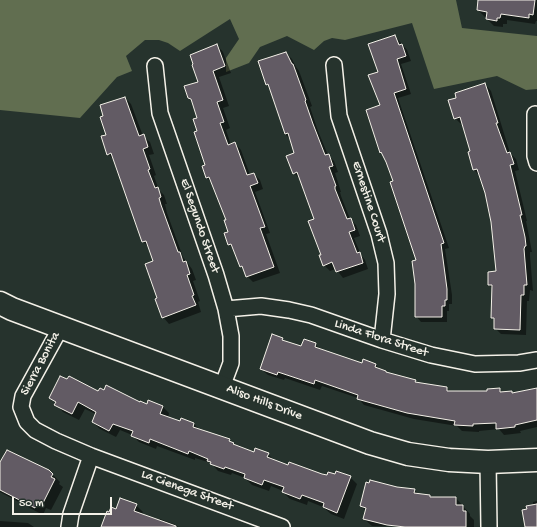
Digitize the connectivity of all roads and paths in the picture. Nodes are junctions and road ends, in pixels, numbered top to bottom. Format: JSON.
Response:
{"nodes":[{"id":1,"x":334,"y":65,"type":"dead end"},
{"id":2,"x":155,"y":66,"type":"dead end"},
{"id":3,"x":535,"y":114,"type":"dead end"},
{"id":4,"x":537,"y":163,"type":"edge"},
{"id":5,"x":0,"y":303,"type":"edge"},
{"id":6,"x":226,"y":309,"type":"junction"},
{"id":7,"x":61,"y":327,"type":"junction"},
{"id":8,"x":382,"y":340,"type":"junction"},
{"id":9,"x":537,"y":360,"type":"edge"},
{"id":10,"x":222,"y":387,"type":"junction"},
{"id":11,"x":91,"y":456,"type":"junction"},
{"id":12,"x":537,"y":460,"type":"edge"},
{"id":13,"x":488,"y":462,"type":"junction"},
{"id":14,"x":69,"y":527,"type":"edge"},
{"id":15,"x":282,"y":527,"type":"edge"},
{"id":16,"x":489,"y":527,"type":"edge"}],
"edges":[{"from":1,"to":8,"type":"street","name":"Ernestine Court"},
{"from":2,"to":6,"type":"street","name":"El Segundo Street"},
{"from":3,"to":4,"type":"street"},
{"from":5,"to":7,"type":"street","name":"Aliso Hills Drive"},
{"from":6,"to":8,"type":"street","name":"Linda Flora Street"},
{"from":6,"to":10,"type":"street","name":"El Segundo Street"},
{"from":7,"to":10,"type":"street","name":"Aliso Hills Drive"},
{"from":7,"to":11,"type":"street","name":"Sierra Bonita"},
{"from":8,"to":9,"type":"street","name":"Linda Flora Street"},
{"from":10,"to":13,"type":"street","name":"Aliso Hills Drive"},
{"from":11,"to":14,"type":"street"},
{"from":11,"to":15,"type":"street","name":"La Cienega Street"},
{"from":12,"to":13,"type":"street","name":"Aliso Hills Drive"},
{"from":13,"to":16,"type":"street"}]}
